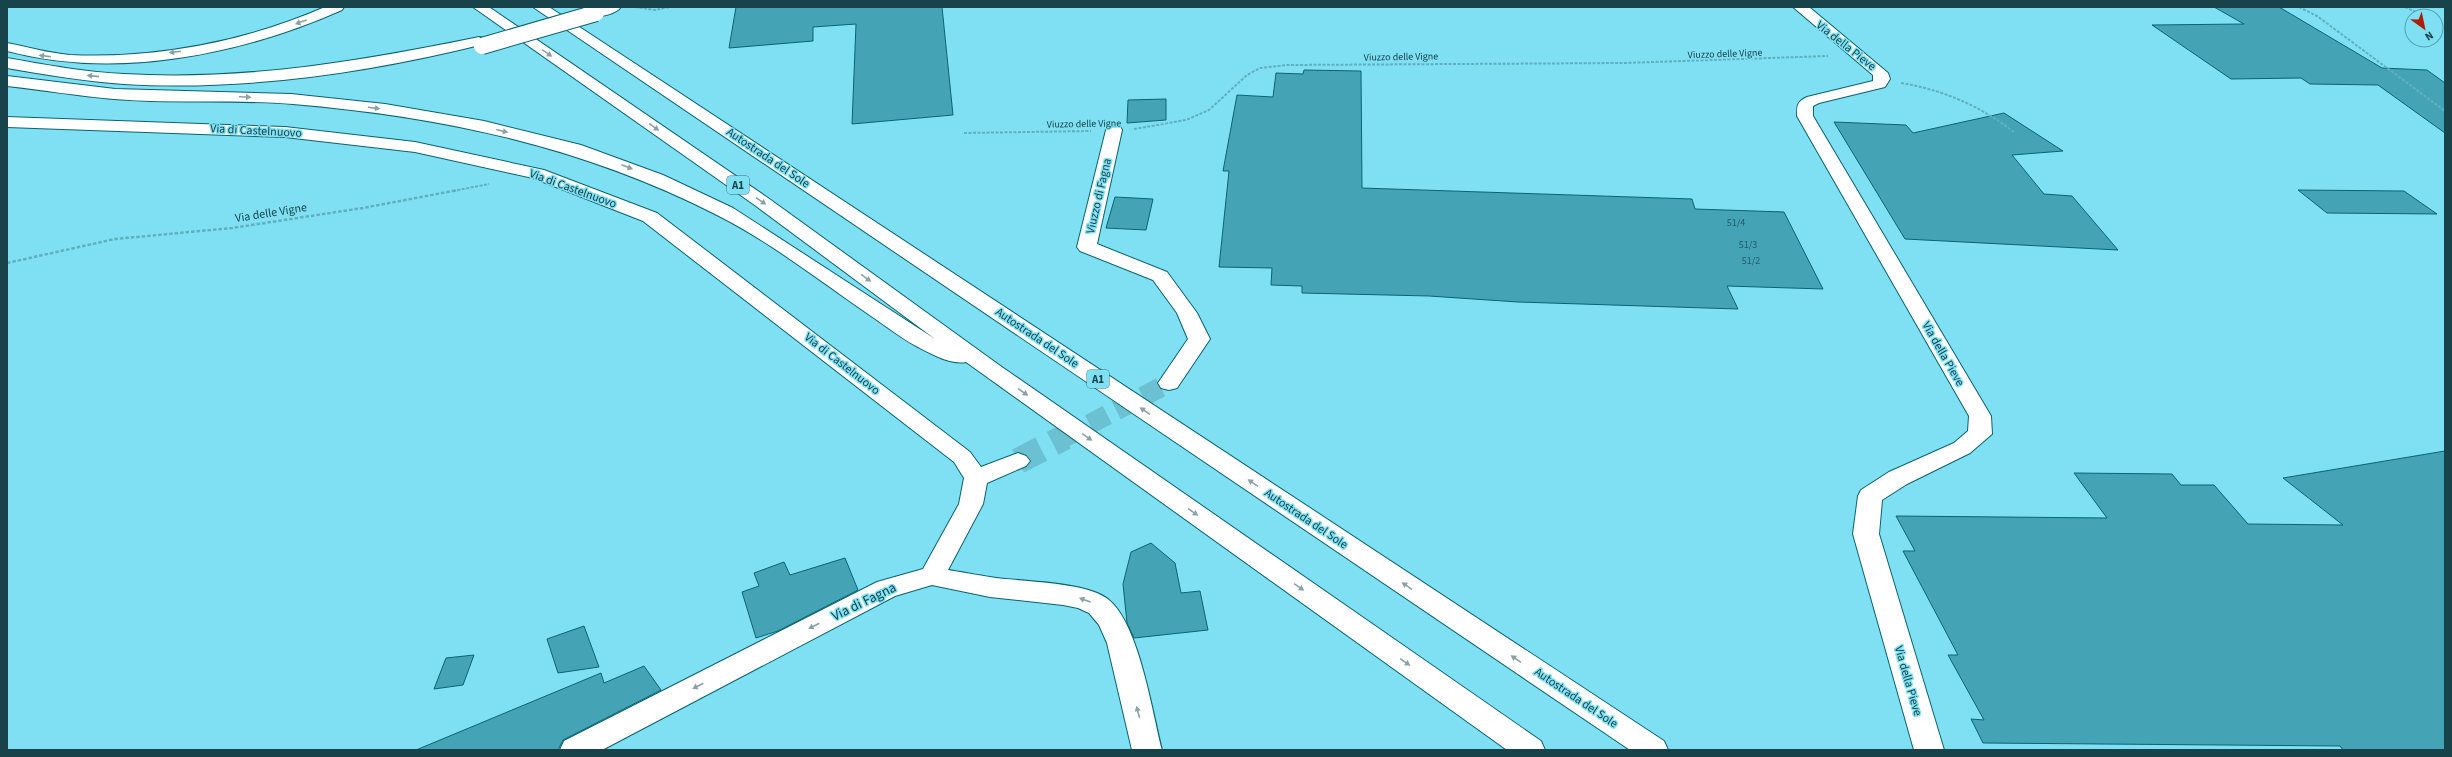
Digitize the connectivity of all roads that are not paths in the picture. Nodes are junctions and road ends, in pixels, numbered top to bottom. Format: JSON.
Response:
{"nodes":[{"id":1,"x":337,"y":7,"type":"edge"},
{"id":2,"x":480,"y":7,"type":"edge"},
{"id":3,"x":540,"y":7,"type":"edge"},
{"id":4,"x":614,"y":7,"type":"edge"},
{"id":5,"x":1800,"y":7,"type":"edge"},
{"id":6,"x":594,"y":10,"type":"edge"},
{"id":7,"x":480,"y":43,"type":"junction"},
{"id":8,"x":7,"y":47,"type":"edge"},
{"id":9,"x":7,"y":63,"type":"edge"},
{"id":10,"x":7,"y":81,"type":"edge"},
{"id":11,"x":66,"y":88,"type":"junction"},
{"id":12,"x":7,"y":122,"type":"edge"},
{"id":13,"x":1114,"y":130,"type":"road end"},
{"id":14,"x":991,"y":370,"type":"junction"},
{"id":15,"x":1169,"y":383,"type":"tunnel mouth"},
{"id":16,"x":1018,"y":461,"type":"tunnel mouth"},
{"id":17,"x":976,"y":478,"type":"junction"},
{"id":18,"x":932,"y":576,"type":"junction"},
{"id":19,"x":575,"y":750,"type":"edge"},
{"id":20,"x":1147,"y":750,"type":"edge"},
{"id":21,"x":1530,"y":750,"type":"edge"},
{"id":22,"x":1653,"y":750,"type":"edge"},
{"id":23,"x":1928,"y":750,"type":"edge"}],
"edges":[{"from":1,"to":8,"type":"main road","one_way":true},
{"from":2,"to":14,"type":"main road","number":"A1","one_way":true},
{"from":22,"to":3,"type":"main road","name":"Autostrada del Sole","number":"A1","one_way":true},
{"from":4,"to":6,"type":"main road"},
{"from":5,"to":23,"type":"main road","name":"Via della Pieve"},
{"from":6,"to":7,"type":"main road","bridge":true},
{"from":7,"to":9,"type":"main road","one_way":true},
{"from":7,"to":11,"type":"main road"},
{"from":10,"to":11,"type":"main road"},
{"from":11,"to":14,"type":"main road","one_way":true},
{"from":12,"to":17,"type":"main road","name":"Via di Castelnuovo"},
{"from":13,"to":15,"type":"main road","name":"Viuzzo di Fagna"},
{"from":14,"to":21,"type":"main road","number":"A1","one_way":true},
{"from":16,"to":17,"type":"main road"},
{"from":17,"to":18,"type":"main road"},
{"from":18,"to":19,"type":"main road","name":"Via di Fagna","one_way":true},
{"from":20,"to":18,"type":"main road","name":"Via di Fagna","one_way":true}]}
